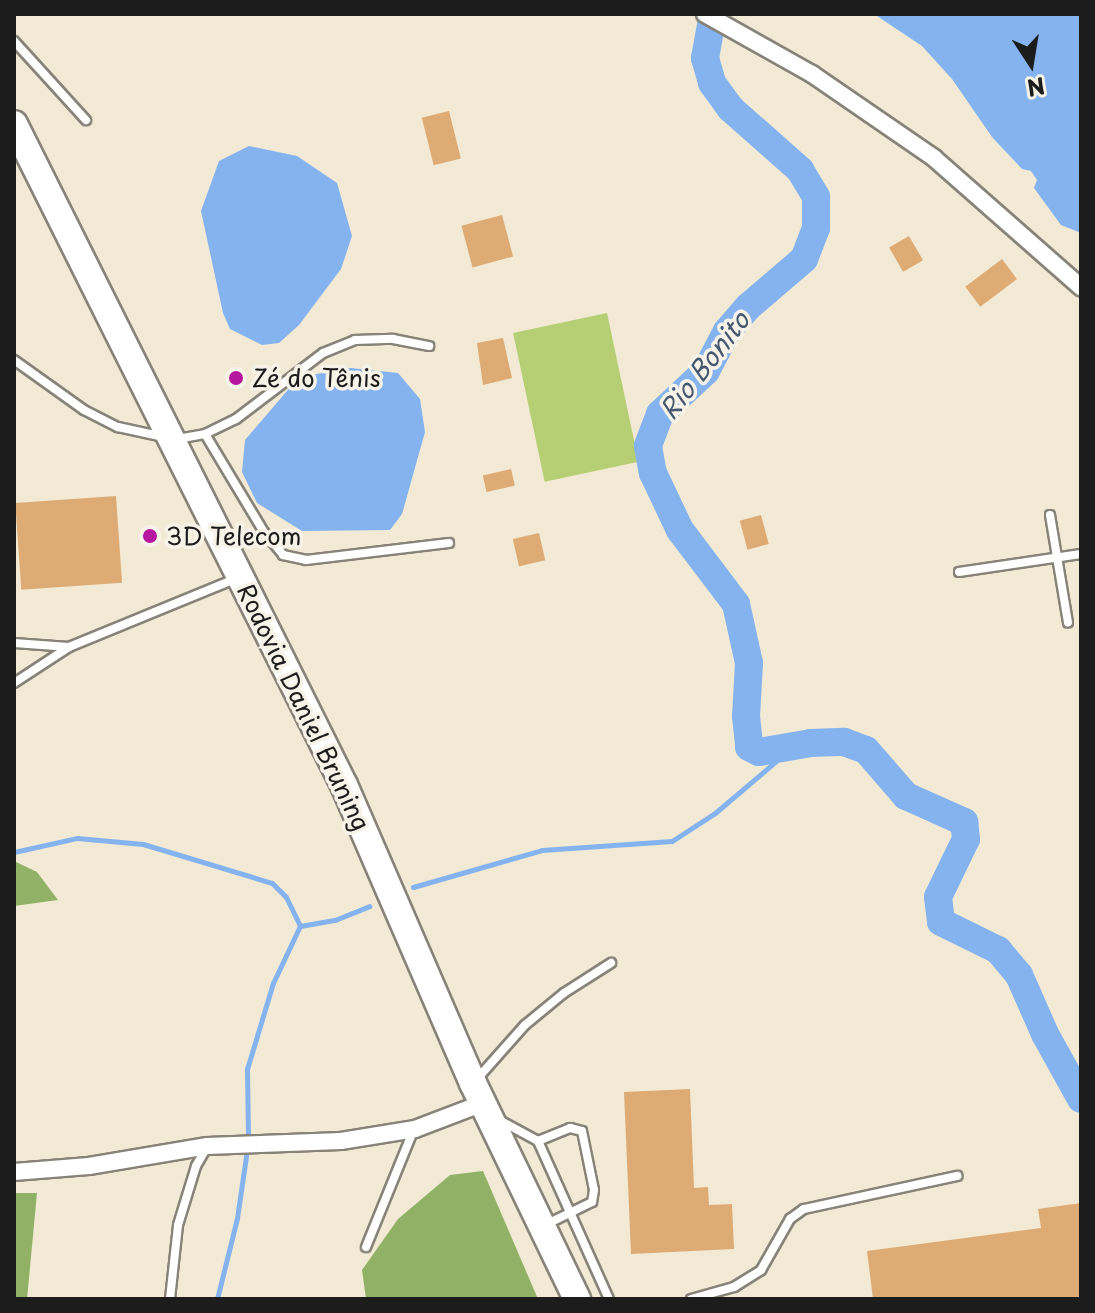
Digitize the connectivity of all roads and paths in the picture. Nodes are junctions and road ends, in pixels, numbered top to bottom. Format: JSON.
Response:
{"nodes":[{"id":1,"x":705,"y":14,"type":"edge"},
{"id":2,"x":14,"y":41,"type":"edge"},
{"id":3,"x":86,"y":120,"type":"dead end"},
{"id":4,"x":14,"y":124,"type":"edge"},
{"id":5,"x":1081,"y":287,"type":"edge"},
{"id":6,"x":429,"y":346,"type":"dead end"},
{"id":7,"x":14,"y":360,"type":"edge"},
{"id":8,"x":205,"y":434,"type":"junction"},
{"id":9,"x":173,"y":440,"type":"junction"},
{"id":10,"x":1050,"y":515,"type":"dead end"},
{"id":11,"x":449,"y":543,"type":"dead end"},
{"id":12,"x":1081,"y":554,"type":"edge"},
{"id":13,"x":1058,"y":557,"type":"junction"},
{"id":14,"x":959,"y":572,"type":"dead end"},
{"id":15,"x":241,"y":576,"type":"junction"},
{"id":16,"x":1068,"y":622,"type":"dead end"},
{"id":17,"x":14,"y":643,"type":"edge"},
{"id":18,"x":69,"y":647,"type":"junction"},
{"id":19,"x":14,"y":683,"type":"edge"},
{"id":20,"x":611,"y":963,"type":"dead end"},
{"id":21,"x":482,"y":1100,"type":"junction"},
{"id":22,"x":415,"y":1129,"type":"junction"},
{"id":23,"x":538,"y":1141,"type":"junction"},
{"id":24,"x":207,"y":1146,"type":"junction"},
{"id":25,"x":14,"y":1172,"type":"edge"},
{"id":26,"x":957,"y":1176,"type":"dead end"},
{"id":27,"x":572,"y":1213,"type":"junction"},
{"id":28,"x":542,"y":1226,"type":"junction"},
{"id":29,"x":366,"y":1247,"type":"dead end"},
{"id":30,"x":170,"y":1299,"type":"edge"},
{"id":31,"x":577,"y":1299,"type":"edge"},
{"id":32,"x":609,"y":1299,"type":"edge"},
{"id":33,"x":691,"y":1299,"type":"edge"}],
"edges":[{"from":1,"to":5,"type":"street"},
{"from":2,"to":3,"type":"lane"},
{"from":4,"to":9,"type":"main road","name":"Rodovia Daniel Bruning"},
{"from":6,"to":8,"type":"lane"},
{"from":7,"to":9,"type":"lane"},
{"from":8,"to":9,"type":"lane"},
{"from":8,"to":11,"type":"lane"},
{"from":9,"to":15,"type":"main road","name":"Rodovia Daniel Bruning"},
{"from":10,"to":13,"type":"lane"},
{"from":12,"to":13,"type":"lane"},
{"from":13,"to":14,"type":"lane"},
{"from":13,"to":16,"type":"lane"},
{"from":15,"to":18,"type":"lane"},
{"from":15,"to":21,"type":"main road","name":"Rodovia Daniel Bruning"},
{"from":17,"to":18,"type":"lane"},
{"from":18,"to":19,"type":"lane"},
{"from":20,"to":21,"type":"lane"},
{"from":21,"to":22,"type":"street"},
{"from":21,"to":23,"type":"lane"},
{"from":21,"to":28,"type":"main road","name":"Rodovia Daniel Bruning"},
{"from":22,"to":24,"type":"street"},
{"from":22,"to":29,"type":"lane"},
{"from":23,"to":27,"type":"lane"},
{"from":23,"to":27,"type":"lane"},
{"from":24,"to":25,"type":"street"},
{"from":24,"to":30,"type":"lane"},
{"from":26,"to":33,"type":"lane"},
{"from":27,"to":28,"type":"lane"},
{"from":27,"to":32,"type":"lane"},
{"from":28,"to":31,"type":"main road","name":"Rodovia Daniel Bruning"}]}
